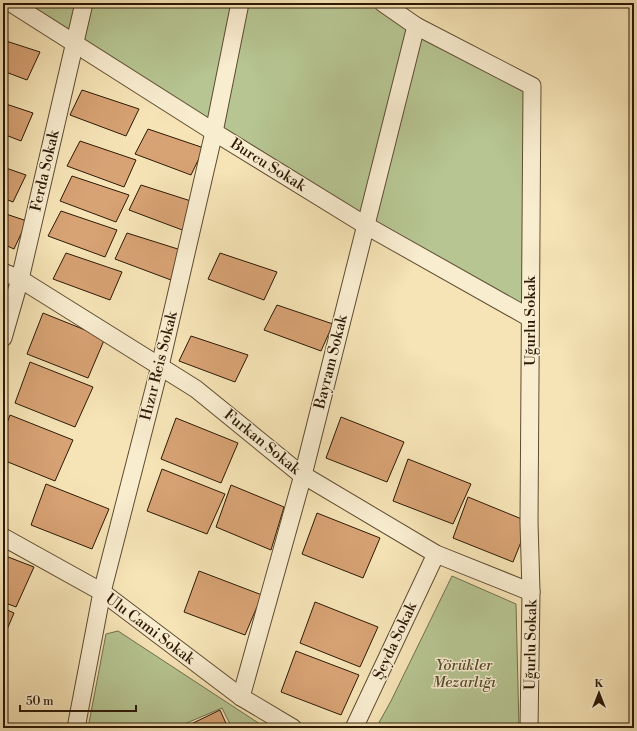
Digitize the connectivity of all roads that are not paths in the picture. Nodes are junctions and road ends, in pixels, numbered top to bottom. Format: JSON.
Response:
{"nodes":[{"id":1,"x":11,"y":3,"type":"edge"},
{"id":2,"x":84,"y":3,"type":"edge"},
{"id":3,"x":240,"y":3,"type":"edge"},
{"id":4,"x":383,"y":3,"type":"edge"},
{"id":5,"x":416,"y":26,"type":"junction"},
{"id":6,"x":75,"y":45,"type":"junction"},
{"id":7,"x":214,"y":132,"type":"junction"},
{"id":8,"x":365,"y":225,"type":"junction"},
{"id":9,"x":3,"y":272,"type":"edge"},
{"id":10,"x":20,"y":279,"type":"junction"},
{"id":11,"x":530,"y":318,"type":"junction"},
{"id":12,"x":3,"y":338,"type":"edge"},
{"id":13,"x":160,"y":366,"type":"junction"},
{"id":14,"x":303,"y":475,"type":"junction"},
{"id":15,"x":3,"y":537,"type":"edge"},
{"id":16,"x":436,"y":554,"type":"junction"},
{"id":17,"x":102,"y":592,"type":"junction"},
{"id":18,"x":531,"y":592,"type":"junction"},
{"id":19,"x":241,"y":697,"type":"junction"},
{"id":20,"x":76,"y":728,"type":"edge"},
{"id":21,"x":293,"y":728,"type":"edge"},
{"id":22,"x":354,"y":728,"type":"edge"},
{"id":23,"x":530,"y":728,"type":"edge"}],
"edges":[{"from":1,"to":6,"type":"street","name":"Burcu Sokak"},
{"from":2,"to":6,"type":"street","name":"Ferda Sokak"},
{"from":3,"to":7,"type":"street","name":"Hızır Reis Sokak"},
{"from":4,"to":5,"type":"street","name":"Uğurlu Sokak"},
{"from":5,"to":8,"type":"street","name":"Bayram Sokak"},
{"from":5,"to":11,"type":"street","name":"Uğurlu Sokak"},
{"from":6,"to":7,"type":"street","name":"Burcu Sokak"},
{"from":6,"to":10,"type":"street","name":"Ferda Sokak"},
{"from":7,"to":8,"type":"street","name":"Burcu Sokak"},
{"from":7,"to":13,"type":"street","name":"Hızır Reis Sokak"},
{"from":8,"to":11,"type":"street","name":"Burcu Sokak"},
{"from":8,"to":14,"type":"street","name":"Bayram Sokak"},
{"from":9,"to":10,"type":"street","name":"Furkan Sokak"},
{"from":10,"to":12,"type":"street","name":"Ferda Sokak"},
{"from":10,"to":13,"type":"street","name":"Furkan Sokak"},
{"from":11,"to":18,"type":"street","name":"Uğurlu Sokak"},
{"from":13,"to":14,"type":"street","name":"Furkan Sokak"},
{"from":13,"to":17,"type":"street","name":"Hızır Reis Sokak"},
{"from":14,"to":16,"type":"street","name":"Furkan Sokak"},
{"from":14,"to":19,"type":"street","name":"Bayram Sokak"},
{"from":15,"to":17,"type":"street","name":"Ulu Cami Sokak"},
{"from":16,"to":18,"type":"street","name":"Furkan Sokak"},
{"from":16,"to":22,"type":"street","name":"Şeyda Sokak"},
{"from":17,"to":19,"type":"street","name":"Ulu Cami Sokak"},
{"from":17,"to":20,"type":"street","name":"Hızır Reis Sokak"},
{"from":18,"to":23,"type":"street","name":"Uğurlu Sokak"},
{"from":19,"to":21,"type":"street","name":"Ulu Cami Sokak"}]}
